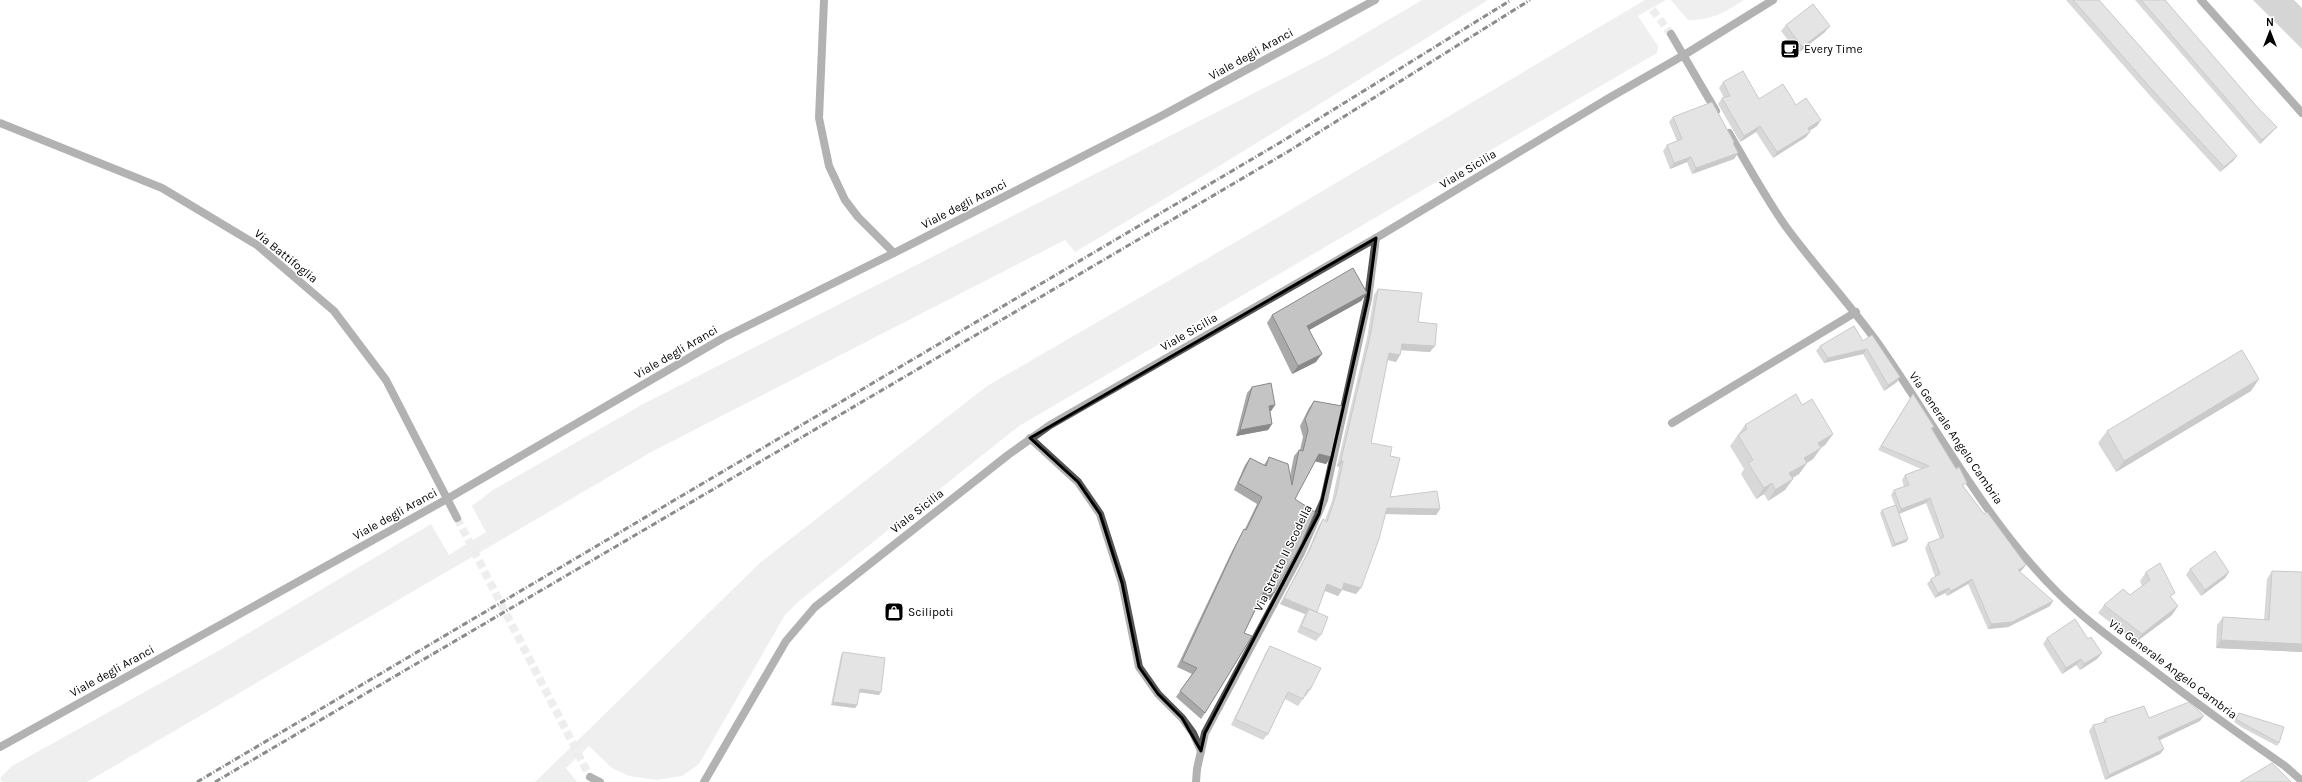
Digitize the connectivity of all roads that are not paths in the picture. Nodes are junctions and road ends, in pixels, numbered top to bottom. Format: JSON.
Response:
{"nodes":[{"id":1,"x":824,"y":0,"type":"edge"},
{"id":2,"x":1375,"y":0,"type":"edge"},
{"id":3,"x":1772,"y":0,"type":"edge"},
{"id":4,"x":2201,"y":0,"type":"edge"},
{"id":5,"x":1671,"y":34,"type":"tunnel mouth"},
{"id":6,"x":1684,"y":55,"type":"junction"},
{"id":7,"x":2302,"y":113,"type":"edge"},
{"id":8,"x":0,"y":123,"type":"edge"},
{"id":9,"x":1376,"y":238,"type":"junction"},
{"id":10,"x":894,"y":254,"type":"junction"},
{"id":11,"x":1856,"y":312,"type":"junction"},
{"id":12,"x":1672,"y":423,"type":"dead end"},
{"id":13,"x":1030,"y":438,"type":"junction"},
{"id":14,"x":447,"y":499,"type":"junction"},
{"id":15,"x":457,"y":518,"type":"tunnel mouth"},
{"id":16,"x":0,"y":747,"type":"edge"},
{"id":17,"x":1201,"y":750,"type":"junction"},
{"id":18,"x":591,"y":780,"type":"edge"},
{"id":19,"x":703,"y":781,"type":"edge"},
{"id":20,"x":2302,"y":781,"type":"edge"},
{"id":21,"x":600,"y":782,"type":"edge"},
{"id":22,"x":1196,"y":782,"type":"edge"}],
"edges":[{"from":1,"to":10,"type":"street"},
{"from":2,"to":10,"type":"street","name":"Viale degli Aranci"},
{"from":3,"to":6,"type":"street","name":"Viale Sicilia"},
{"from":4,"to":7,"type":"street"},
{"from":5,"to":6,"type":"street","name":"Via Generale Angelo Cambria"},
{"from":6,"to":9,"type":"street","name":"Viale Sicilia"},
{"from":6,"to":11,"type":"street","name":"Via Generale Angelo Cambria"},
{"from":8,"to":14,"type":"street","name":"Via Battifoglia"},
{"from":9,"to":13,"type":"street","name":"Viale Sicilia"},
{"from":9,"to":17,"type":"street","name":"Via Stretto II Scodella"},
{"from":10,"to":14,"type":"street","name":"Viale degli Aranci"},
{"from":11,"to":12,"type":"street"},
{"from":11,"to":20,"type":"street","name":"Via Generale Angelo Cambria"},
{"from":13,"to":17,"type":"street"},
{"from":13,"to":19,"type":"street","name":"Viale Sicilia"},
{"from":14,"to":15,"type":"street","name":"Via Battifoglia"},
{"from":14,"to":16,"type":"street","name":"Viale degli Aranci"},
{"from":17,"to":22,"type":"street","name":"Via Stretto II Scodella"},
{"from":18,"to":21,"type":"street"}]}
